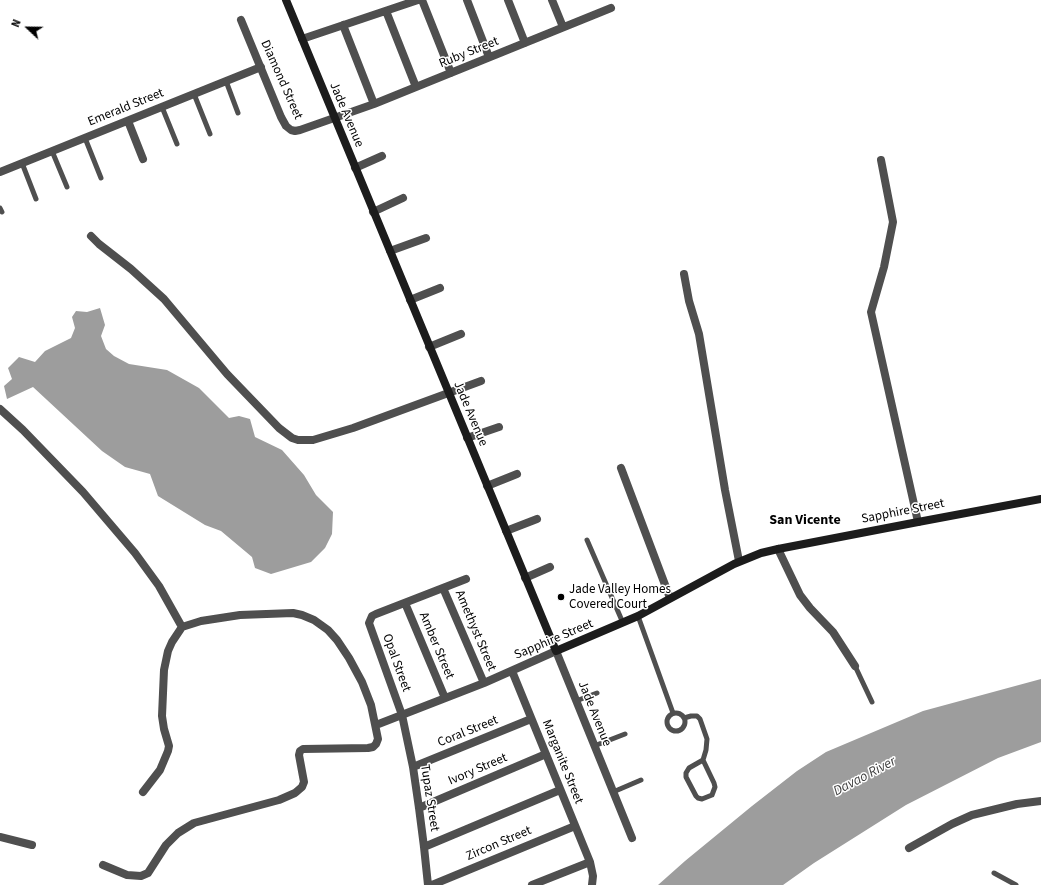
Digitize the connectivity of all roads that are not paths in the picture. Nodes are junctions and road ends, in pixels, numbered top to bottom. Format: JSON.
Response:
{"nodes":[{"id":1,"x":286,"y":0,"type":"edge"},
{"id":2,"x":418,"y":0,"type":"edge"},
{"id":3,"x":422,"y":0,"type":"edge"},
{"id":4,"x":467,"y":0,"type":"edge"},
{"id":5,"x":508,"y":0,"type":"edge"},
{"id":6,"x":552,"y":0,"type":"edge"},
{"id":7,"x":611,"y":8,"type":"dead end"},
{"id":8,"x":386,"y":11,"type":"junction"},
{"id":9,"x":241,"y":20,"type":"dead end"},
{"id":10,"x":343,"y":25,"type":"junction"},
{"id":11,"x":563,"y":28,"type":"junction"},
{"id":12,"x":302,"y":39,"type":"junction"},
{"id":13,"x":525,"y":43,"type":"junction"},
{"id":14,"x":489,"y":57,"type":"junction"},
{"id":15,"x":262,"y":67,"type":"junction"},
{"id":16,"x":451,"y":73,"type":"junction"},
{"id":17,"x":226,"y":81,"type":"junction"},
{"id":18,"x":416,"y":86,"type":"junction"},
{"id":19,"x":194,"y":94,"type":"junction"},
{"id":20,"x":374,"y":104,"type":"junction"},
{"id":21,"x":162,"y":107,"type":"junction"},
{"id":22,"x":238,"y":113,"type":"dead end"},
{"id":23,"x":334,"y":118,"type":"junction"},
{"id":24,"x":128,"y":121,"type":"junction"},
{"id":25,"x":210,"y":134,"type":"dead end"},
{"id":26,"x":85,"y":138,"type":"junction"},
{"id":27,"x":176,"y":144,"type":"dead end"},
{"id":28,"x":52,"y":151,"type":"junction"},
{"id":29,"x":382,"y":156,"type":"dead end"},
{"id":30,"x":144,"y":160,"type":"dead end"},
{"id":31,"x":881,"y":160,"type":"dead end"},
{"id":32,"x":22,"y":163,"type":"junction"},
{"id":33,"x":355,"y":168,"type":"junction"},
{"id":34,"x":0,"y":172,"type":"edge"},
{"id":35,"x":101,"y":178,"type":"dead end"},
{"id":36,"x":66,"y":187,"type":"dead end"},
{"id":37,"x":403,"y":198,"type":"dead end"},
{"id":38,"x":36,"y":199,"type":"dead end"},
{"id":39,"x":373,"y":212,"type":"junction"},
{"id":40,"x":91,"y":236,"type":"dead end"},
{"id":41,"x":426,"y":238,"type":"dead end"},
{"id":42,"x":390,"y":251,"type":"junction"},
{"id":43,"x":684,"y":274,"type":"dead end"},
{"id":44,"x":440,"y":288,"type":"dead end"},
{"id":45,"x":410,"y":300,"type":"junction"},
{"id":46,"x":461,"y":334,"type":"dead end"},
{"id":47,"x":429,"y":347,"type":"junction"},
{"id":48,"x":481,"y":381,"type":"dead end"},
{"id":49,"x":449,"y":394,"type":"junction"},
{"id":50,"x":0,"y":409,"type":"edge"},
{"id":51,"x":499,"y":427,"type":"dead end"},
{"id":52,"x":467,"y":438,"type":"junction"},
{"id":53,"x":621,"y":468,"type":"dead end"},
{"id":54,"x":517,"y":474,"type":"dead end"},
{"id":55,"x":487,"y":486,"type":"junction"},
{"id":56,"x":1041,"y":499,"type":"edge"},
{"id":57,"x":537,"y":518,"type":"dead end"},
{"id":58,"x":918,"y":522,"type":"junction"},
{"id":59,"x":506,"y":531,"type":"junction"},
{"id":60,"x":586,"y":540,"type":"dead end"},
{"id":61,"x":778,"y":549,"type":"junction"},
{"id":62,"x":739,"y":561,"type":"junction"},
{"id":63,"x":550,"y":567,"type":"dead end"},
{"id":64,"x":525,"y":578,"type":"junction"},
{"id":65,"x":466,"y":579,"type":"dead end"},
{"id":66,"x":444,"y":588,"type":"junction"},
{"id":67,"x":670,"y":598,"type":"junction"},
{"id":68,"x":405,"y":603,"type":"junction"},
{"id":69,"x":638,"y":616,"type":"junction"},
{"id":70,"x":623,"y":623,"type":"junction"},
{"id":71,"x":182,"y":627,"type":"junction"},
{"id":72,"x":556,"y":651,"type":"junction"},
{"id":73,"x":855,"y":666,"type":"joint"},
{"id":74,"x":512,"y":671,"type":"junction"},
{"id":75,"x":484,"y":683,"type":"junction"},
{"id":76,"x":597,"y":692,"type":"dead end"},
{"id":77,"x":445,"y":698,"type":"junction"},
{"id":78,"x":576,"y":701,"type":"junction"},
{"id":79,"x":872,"y":702,"type":"dead end"},
{"id":80,"x":673,"y":713,"type":"junction"},
{"id":81,"x":402,"y":715,"type":"junction"},
{"id":82,"x":684,"y":718,"type":"junction"},
{"id":83,"x":531,"y":720,"type":"junction"},
{"id":84,"x":376,"y":725,"type":"junction"},
{"id":85,"x":625,"y":734,"type":"dead end"},
{"id":86,"x":594,"y":746,"type":"junction"},
{"id":87,"x":546,"y":754,"type":"junction"},
{"id":88,"x":703,"y":760,"type":"junction"},
{"id":89,"x":413,"y":768,"type":"junction"},
{"id":90,"x":641,"y":780,"type":"dead end"},
{"id":91,"x":560,"y":790,"type":"junction"},
{"id":92,"x":143,"y":792,"type":"dead end"},
{"id":93,"x":613,"y":792,"type":"junction"},
{"id":94,"x":1041,"y":801,"type":"edge"},
{"id":95,"x":419,"y":808,"type":"junction"},
{"id":96,"x":575,"y":826,"type":"junction"},
{"id":97,"x":0,"y":837,"type":"edge"},
{"id":98,"x":632,"y":838,"type":"dead end"},
{"id":99,"x":32,"y":845,"type":"dead end"},
{"id":100,"x":424,"y":847,"type":"junction"},
{"id":101,"x":909,"y":848,"type":"dead end"},
{"id":102,"x":590,"y":862,"type":"junction"},
{"id":103,"x":102,"y":865,"type":"dead end"},
{"id":104,"x":994,"y":873,"type":"dead end"},
{"id":105,"x":428,"y":885,"type":"edge"},
{"id":106,"x":432,"y":885,"type":"edge"},
{"id":107,"x":532,"y":885,"type":"edge"},
{"id":108,"x":592,"y":885,"type":"edge"},
{"id":109,"x":1016,"y":885,"type":"edge"}],
"edges":[{"from":1,"to":12,"type":"street","name":"Jade Avenue"},
{"from":2,"to":8,"type":"street"},
{"from":3,"to":16,"type":"street"},
{"from":4,"to":14,"type":"street"},
{"from":5,"to":13,"type":"street"},
{"from":6,"to":11,"type":"street"},
{"from":7,"to":11,"type":"street","name":"Ruby Street"},
{"from":8,"to":10,"type":"street"},
{"from":8,"to":18,"type":"street"},
{"from":9,"to":15,"type":"street","name":"Diamond Street"},
{"from":10,"to":12,"type":"street"},
{"from":10,"to":20,"type":"street"},
{"from":11,"to":13,"type":"street","name":"Ruby Street"},
{"from":12,"to":23,"type":"street","name":"Jade Avenue"},
{"from":13,"to":14,"type":"street","name":"Ruby Street"},
{"from":14,"to":16,"type":"street","name":"Ruby Street"},
{"from":15,"to":17,"type":"street","name":"Emerald Street"},
{"from":15,"to":23,"type":"street","name":"Diamond Street"},
{"from":16,"to":18,"type":"street","name":"Ruby Street"},
{"from":17,"to":19,"type":"street","name":"Emerald Street"},
{"from":17,"to":22,"type":"lane"},
{"from":18,"to":20,"type":"street","name":"Ruby Street"},
{"from":19,"to":21,"type":"street","name":"Emerald Street"},
{"from":19,"to":25,"type":"lane"},
{"from":20,"to":23,"type":"street","name":"Ruby Street"},
{"from":21,"to":24,"type":"street","name":"Emerald Street"},
{"from":21,"to":27,"type":"lane"},
{"from":23,"to":33,"type":"street","name":"Jade Avenue"},
{"from":24,"to":26,"type":"street","name":"Emerald Street"},
{"from":24,"to":30,"type":"street"},
{"from":26,"to":28,"type":"street","name":"Emerald Street"},
{"from":26,"to":35,"type":"lane"},
{"from":28,"to":32,"type":"street","name":"Emerald Street"},
{"from":28,"to":36,"type":"lane"},
{"from":29,"to":33,"type":"street"},
{"from":31,"to":58,"type":"street"},
{"from":32,"to":34,"type":"street","name":"Emerald Street"},
{"from":32,"to":38,"type":"lane"},
{"from":33,"to":39,"type":"street","name":"Jade Avenue"},
{"from":37,"to":39,"type":"street"},
{"from":39,"to":42,"type":"street","name":"Jade Avenue"},
{"from":40,"to":49,"type":"street"},
{"from":41,"to":42,"type":"street"},
{"from":42,"to":45,"type":"street","name":"Jade Avenue"},
{"from":43,"to":62,"type":"street"},
{"from":44,"to":45,"type":"street"},
{"from":45,"to":47,"type":"street","name":"Jade Avenue"},
{"from":46,"to":47,"type":"street"},
{"from":47,"to":49,"type":"street","name":"Jade Avenue"},
{"from":48,"to":49,"type":"street"},
{"from":49,"to":52,"type":"street","name":"Jade Avenue"},
{"from":50,"to":71,"type":"street"},
{"from":51,"to":52,"type":"street"},
{"from":52,"to":55,"type":"street","name":"Jade Avenue"},
{"from":53,"to":67,"type":"street"},
{"from":54,"to":55,"type":"street"},
{"from":55,"to":59,"type":"street","name":"Jade Avenue"},
{"from":56,"to":58,"type":"street","name":"Sapphire Street"},
{"from":57,"to":59,"type":"street"},
{"from":58,"to":61,"type":"street","name":"Sapphire Street"},
{"from":59,"to":64,"type":"street","name":"Jade Avenue"},
{"from":60,"to":70,"type":"lane"},
{"from":61,"to":62,"type":"street","name":"Sapphire Street"},
{"from":61,"to":73,"type":"street"},
{"from":62,"to":67,"type":"street","name":"Sapphire Street"},
{"from":63,"to":64,"type":"street"},
{"from":64,"to":72,"type":"street","name":"Jade Avenue"},
{"from":65,"to":66,"type":"street"},
{"from":66,"to":68,"type":"street"},
{"from":66,"to":75,"type":"street","name":"Amethyst Street"},
{"from":67,"to":69,"type":"street","name":"Sapphire Street"},
{"from":68,"to":77,"type":"street","name":"Amber Street"},
{"from":68,"to":81,"type":"street","name":"Opal Street"},
{"from":69,"to":70,"type":"street","name":"Sapphire Street"},
{"from":69,"to":80,"type":"lane"},
{"from":70,"to":72,"type":"street","name":"Sapphire Street"},
{"from":71,"to":84,"type":"street"},
{"from":71,"to":92,"type":"street"},
{"from":72,"to":74,"type":"street","name":"Sapphire Street"},
{"from":72,"to":78,"type":"street","name":"Jade Avenue"},
{"from":73,"to":79,"type":"lane"},
{"from":74,"to":75,"type":"street","name":"Sapphire Street"},
{"from":74,"to":83,"type":"street","name":"Marganite Street"},
{"from":75,"to":77,"type":"street","name":"Sapphire Street"},
{"from":76,"to":78,"type":"lane"},
{"from":77,"to":81,"type":"street","name":"Sapphire Street"},
{"from":78,"to":86,"type":"street","name":"Jade Avenue"},
{"from":80,"to":82,"type":"lane"},
{"from":80,"to":82,"type":"lane"},
{"from":81,"to":84,"type":"street","name":"Sapphire Street"},
{"from":81,"to":89,"type":"street","name":"Tupaz Street"},
{"from":82,"to":88,"type":"lane"},
{"from":83,"to":87,"type":"street","name":"Marganite Street"},
{"from":83,"to":89,"type":"street","name":"Coral Street"},
{"from":84,"to":103,"type":"street"},
{"from":85,"to":86,"type":"lane"},
{"from":86,"to":93,"type":"street","name":"Jade Avenue"},
{"from":87,"to":91,"type":"street","name":"Marganite Street"},
{"from":87,"to":95,"type":"street","name":"Ivory Street"},
{"from":88,"to":88,"type":"lane"},
{"from":89,"to":95,"type":"street","name":"Tupaz Street"},
{"from":90,"to":93,"type":"lane"},
{"from":91,"to":96,"type":"street","name":"Marganite Street"},
{"from":91,"to":100,"type":"street"},
{"from":93,"to":98,"type":"street","name":"Jade Avenue"},
{"from":94,"to":101,"type":"street"},
{"from":95,"to":100,"type":"street","name":"Tupaz Street"},
{"from":96,"to":102,"type":"street","name":"Marganite Street"},
{"from":96,"to":106,"type":"street","name":"Zircon Street"},
{"from":97,"to":99,"type":"street"},
{"from":100,"to":105,"type":"street","name":"Tupaz Street"},
{"from":102,"to":107,"type":"street"},
{"from":102,"to":108,"type":"street","name":"Marganite Street"},
{"from":104,"to":109,"type":"lane"}]}
